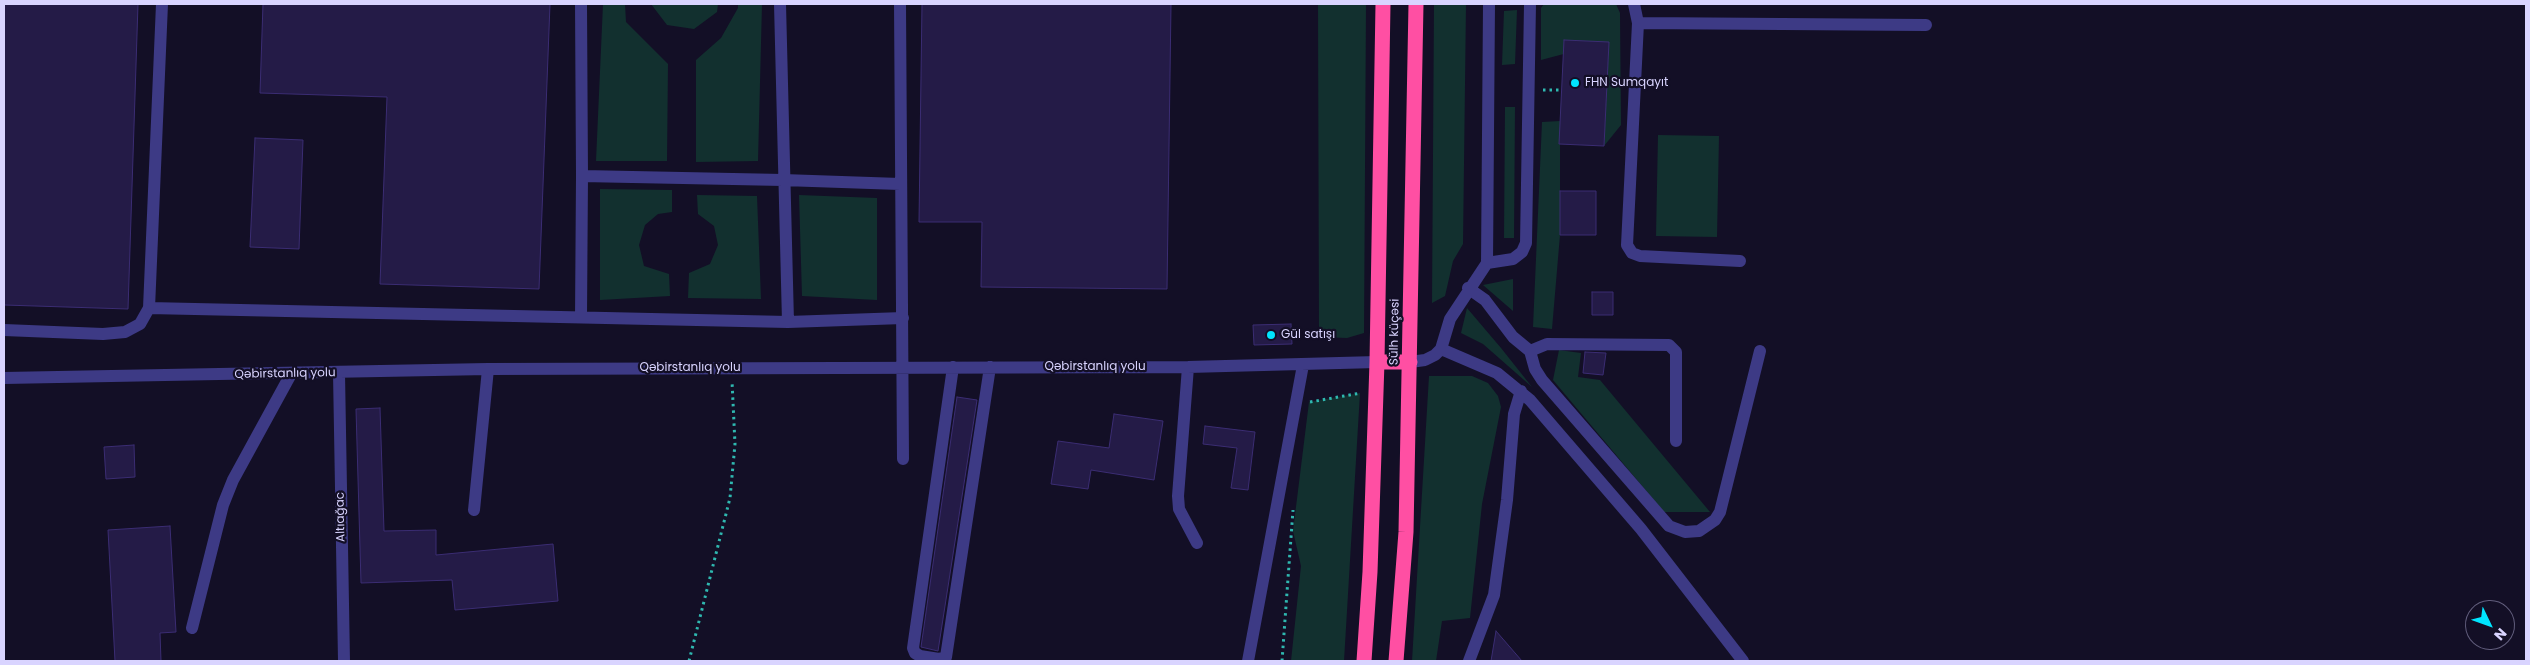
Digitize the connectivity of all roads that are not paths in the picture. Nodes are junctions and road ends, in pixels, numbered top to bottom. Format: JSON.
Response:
{"nodes":[{"id":1,"x":162,"y":4,"type":"edge"},
{"id":2,"x":581,"y":4,"type":"edge"},
{"id":3,"x":780,"y":4,"type":"edge"},
{"id":4,"x":900,"y":4,"type":"edge"},
{"id":5,"x":1383,"y":4,"type":"edge"},
{"id":6,"x":1416,"y":4,"type":"edge"},
{"id":7,"x":1489,"y":4,"type":"edge"},
{"id":8,"x":1530,"y":4,"type":"edge"},
{"id":9,"x":1634,"y":4,"type":"edge"},
{"id":10,"x":1638,"y":23,"type":"junction"},
{"id":11,"x":1926,"y":25,"type":"dead end"},
{"id":12,"x":582,"y":176,"type":"junction"},
{"id":13,"x":783,"y":180,"type":"junction"},
{"id":14,"x":900,"y":184,"type":"junction"},
{"id":15,"x":1740,"y":261,"type":"dead end"},
{"id":16,"x":1487,"y":263,"type":"junction"},
{"id":17,"x":1468,"y":288,"type":"junction"},
{"id":18,"x":149,"y":308,"type":"junction"},
{"id":19,"x":581,"y":317,"type":"junction"},
{"id":20,"x":902,"y":318,"type":"junction"},
{"id":21,"x":788,"y":322,"type":"junction"},
{"id":22,"x":4,"y":330,"type":"edge"},
{"id":23,"x":1441,"y":349,"type":"junction"},
{"id":24,"x":1530,"y":351,"type":"junction"},
{"id":25,"x":1760,"y":351,"type":"dead end"},
{"id":26,"x":1377,"y":362,"type":"junction"},
{"id":27,"x":1410,"y":362,"type":"junction"},
{"id":28,"x":1303,"y":365,"type":"junction"},
{"id":29,"x":902,"y":367,"type":"junction"},
{"id":30,"x":954,"y":367,"type":"junction"},
{"id":31,"x":990,"y":367,"type":"junction"},
{"id":32,"x":1188,"y":367,"type":"junction"},
{"id":33,"x":488,"y":369,"type":"junction"},
{"id":34,"x":338,"y":373,"type":"junction"},
{"id":35,"x":291,"y":374,"type":"junction"},
{"id":36,"x":4,"y":378,"type":"edge"},
{"id":37,"x":1521,"y":391,"type":"junction"},
{"id":38,"x":1676,"y":441,"type":"dead end"},
{"id":39,"x":902,"y":459,"type":"dead end"},
{"id":40,"x":474,"y":510,"type":"dead end"},
{"id":41,"x":1197,"y":543,"type":"dead end"},
{"id":42,"x":192,"y":628,"type":"dead end"},
{"id":43,"x":344,"y":661,"type":"edge"},
{"id":44,"x":1248,"y":661,"type":"edge"},
{"id":45,"x":1364,"y":661,"type":"edge"},
{"id":46,"x":1396,"y":661,"type":"edge"},
{"id":47,"x":1470,"y":661,"type":"edge"},
{"id":48,"x":1743,"y":661,"type":"edge"}],
"edges":[{"from":1,"to":18,"type":"street"},
{"from":2,"to":12,"type":"street"},
{"from":3,"to":13,"type":"street"},
{"from":4,"to":14,"type":"street"},
{"from":5,"to":26,"type":"highway","name":"Sülh küçəsi"},
{"from":6,"to":27,"type":"highway","name":"Sülh küçəsi"},
{"from":7,"to":16,"type":"street"},
{"from":8,"to":16,"type":"street"},
{"from":9,"to":10,"type":"street"},
{"from":10,"to":11,"type":"street"},
{"from":10,"to":15,"type":"street"},
{"from":12,"to":13,"type":"street"},
{"from":12,"to":19,"type":"street"},
{"from":13,"to":14,"type":"street"},
{"from":13,"to":21,"type":"street"},
{"from":14,"to":20,"type":"street"},
{"from":16,"to":17,"type":"street"},
{"from":17,"to":23,"type":"street"},
{"from":17,"to":24,"type":"street"},
{"from":18,"to":19,"type":"street"},
{"from":18,"to":22,"type":"street"},
{"from":19,"to":21,"type":"street"},
{"from":20,"to":21,"type":"street"},
{"from":20,"to":29,"type":"street"},
{"from":23,"to":27,"type":"street"},
{"from":23,"to":37,"type":"street"},
{"from":24,"to":25,"type":"street"},
{"from":24,"to":38,"type":"street"},
{"from":26,"to":27,"type":"highway"},
{"from":26,"to":28,"type":"street","name":"Qəbirstanlıq yolu"},
{"from":26,"to":45,"type":"highway","name":"Sülh küçəsi"},
{"from":27,"to":46,"type":"highway","name":"Sülh küçəsi"},
{"from":28,"to":32,"type":"street","name":"Qəbirstanlıq yolu"},
{"from":28,"to":44,"type":"street"},
{"from":29,"to":30,"type":"street","name":"Qəbirstanlıq yolu"},
{"from":29,"to":33,"type":"street","name":"Qəbirstanlıq yolu"},
{"from":29,"to":39,"type":"street"},
{"from":30,"to":31,"type":"street","name":"Qəbirstanlıq yolu"},
{"from":30,"to":31,"type":"street"},
{"from":31,"to":32,"type":"street","name":"Qəbirstanlıq yolu"},
{"from":32,"to":41,"type":"street"},
{"from":33,"to":34,"type":"street","name":"Qəbirstanlıq yolu"},
{"from":33,"to":40,"type":"street"},
{"from":34,"to":35,"type":"street","name":"Qəbirstanlıq yolu"},
{"from":34,"to":43,"type":"street","name":"Altıağac"},
{"from":35,"to":36,"type":"street","name":"Qəbirstanlıq yolu"},
{"from":35,"to":42,"type":"street"},
{"from":37,"to":47,"type":"street"},
{"from":37,"to":48,"type":"street"}]}
